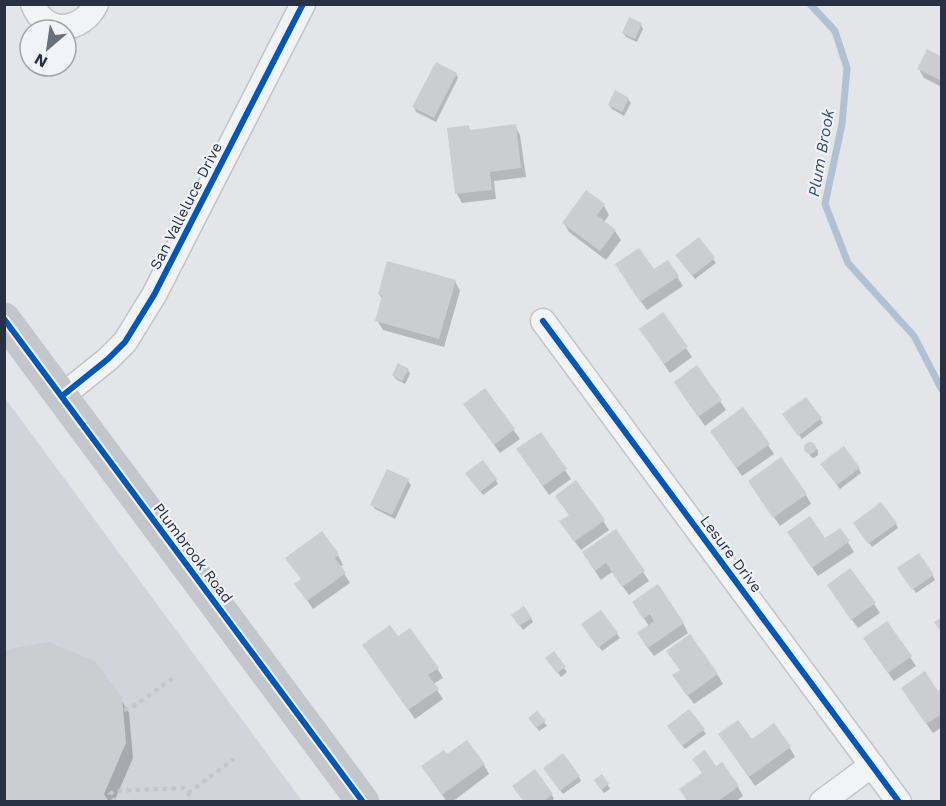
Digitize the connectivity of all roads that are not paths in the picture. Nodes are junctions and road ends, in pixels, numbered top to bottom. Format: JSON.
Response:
{"nodes":[{"id":1,"x":33,"y":4,"type":"edge"},
{"id":2,"x":96,"y":4,"type":"edge"},
{"id":3,"x":303,"y":4,"type":"edge"},
{"id":4,"x":4,"y":319,"type":"edge"},
{"id":5,"x":543,"y":321,"type":"dead end"},
{"id":6,"x":62,"y":396,"type":"junction"},
{"id":7,"x":872,"y":765,"type":"junction"},
{"id":8,"x":363,"y":801,"type":"edge"},
{"id":9,"x":822,"y":801,"type":"edge"},
{"id":10,"x":899,"y":801,"type":"edge"}],
"edges":[{"from":1,"to":2,"type":"street"},
{"from":3,"to":6,"type":"street","name":"San Valleluce Drive"},
{"from":4,"to":6,"type":"street","name":"Plumbrook Road"},
{"from":5,"to":7,"type":"street","name":"Lesure Drive"},
{"from":6,"to":8,"type":"street","name":"Plumbrook Road"},
{"from":7,"to":9,"type":"street"},
{"from":7,"to":10,"type":"street","name":"Lesure Drive"}]}
